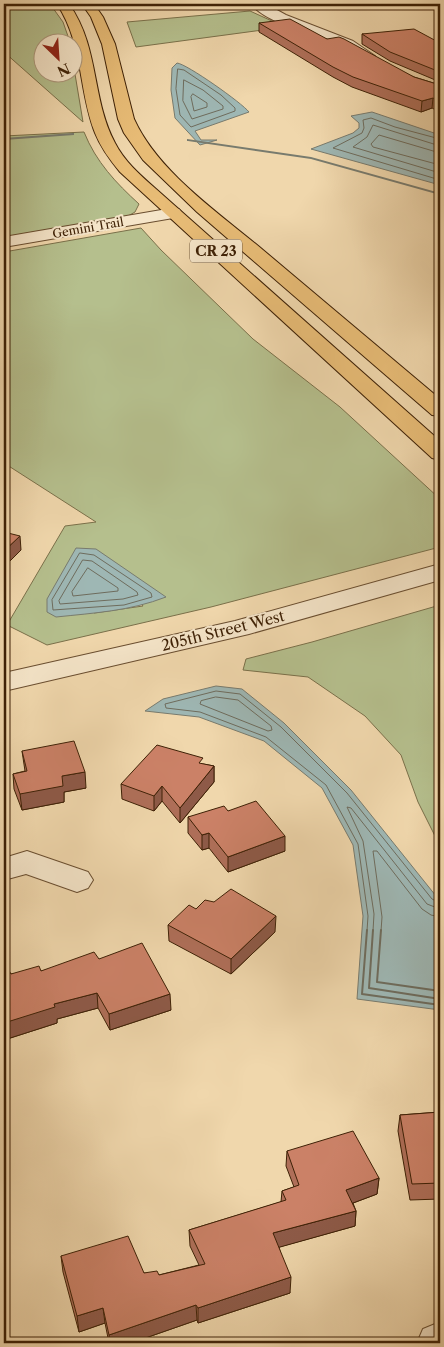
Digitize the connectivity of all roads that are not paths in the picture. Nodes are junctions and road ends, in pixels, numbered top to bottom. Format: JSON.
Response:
{"nodes":[{"id":1,"x":63,"y":4,"type":"edge"},
{"id":2,"x":88,"y":4,"type":"edge"},
{"id":3,"x":257,"y":4,"type":"edge"},
{"id":4,"x":379,"y":63,"type":"edge"},
{"id":5,"x":173,"y":213,"type":"junction"},
{"id":6,"x":4,"y":242,"type":"edge"},
{"id":7,"x":440,"y":410,"type":"edge"},
{"id":8,"x":440,"y":453,"type":"edge"},
{"id":9,"x":440,"y":572,"type":"edge"},
{"id":10,"x":4,"y":682,"type":"edge"},
{"id":11,"x":4,"y":869,"type":"edge"},
{"id":12,"x":77,"y":880,"type":"dead end"}],
"edges":[{"from":1,"to":5,"type":"main road","number":"CR 23"},
{"from":2,"to":7,"type":"main road","number":"CR 23"},
{"from":3,"to":4,"type":"street"},
{"from":5,"to":6,"type":"street","name":"Gemini Trail"},
{"from":5,"to":8,"type":"main road","number":"CR 23"},
{"from":9,"to":10,"type":"street","name":"205th Street West"},
{"from":11,"to":12,"type":"street"}]}
